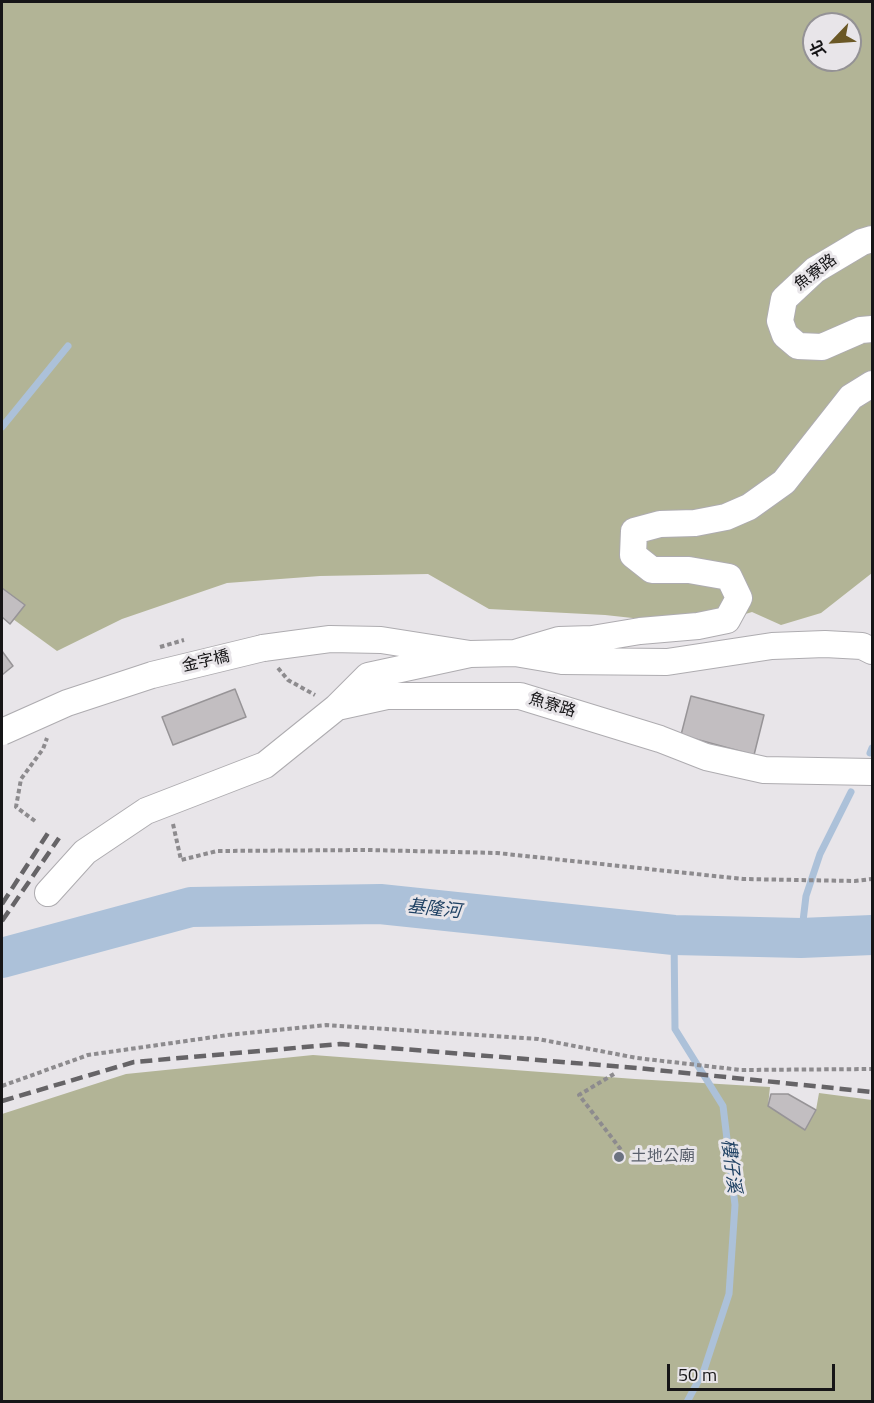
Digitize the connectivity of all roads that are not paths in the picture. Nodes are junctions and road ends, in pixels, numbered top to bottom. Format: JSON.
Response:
{"nodes":[{"id":1,"x":873,"y":239,"type":"edge"},
{"id":2,"x":873,"y":329,"type":"edge"},
{"id":3,"x":873,"y":384,"type":"edge"},
{"id":4,"x":873,"y":651,"type":"edge"},
{"id":5,"x":515,"y":653,"type":"junction"},
{"id":6,"x":470,"y":654,"type":"junction"},
{"id":7,"x":337,"y":707,"type":"junction"},
{"id":8,"x":2,"y":732,"type":"edge"},
{"id":9,"x":873,"y":772,"type":"edge"},
{"id":10,"x":48,"y":893,"type":"dead end"}],
"edges":[{"from":1,"to":2,"type":"street","name":"魚寮路"},
{"from":3,"to":5,"type":"street"},
{"from":4,"to":5,"type":"street"},
{"from":5,"to":6,"type":"street"},
{"from":6,"to":7,"type":"street"},
{"from":6,"to":8,"type":"street","name":"金字橋","bridge":true},
{"from":7,"to":9,"type":"street","name":"魚寮路"},
{"from":7,"to":10,"type":"street"}]}
